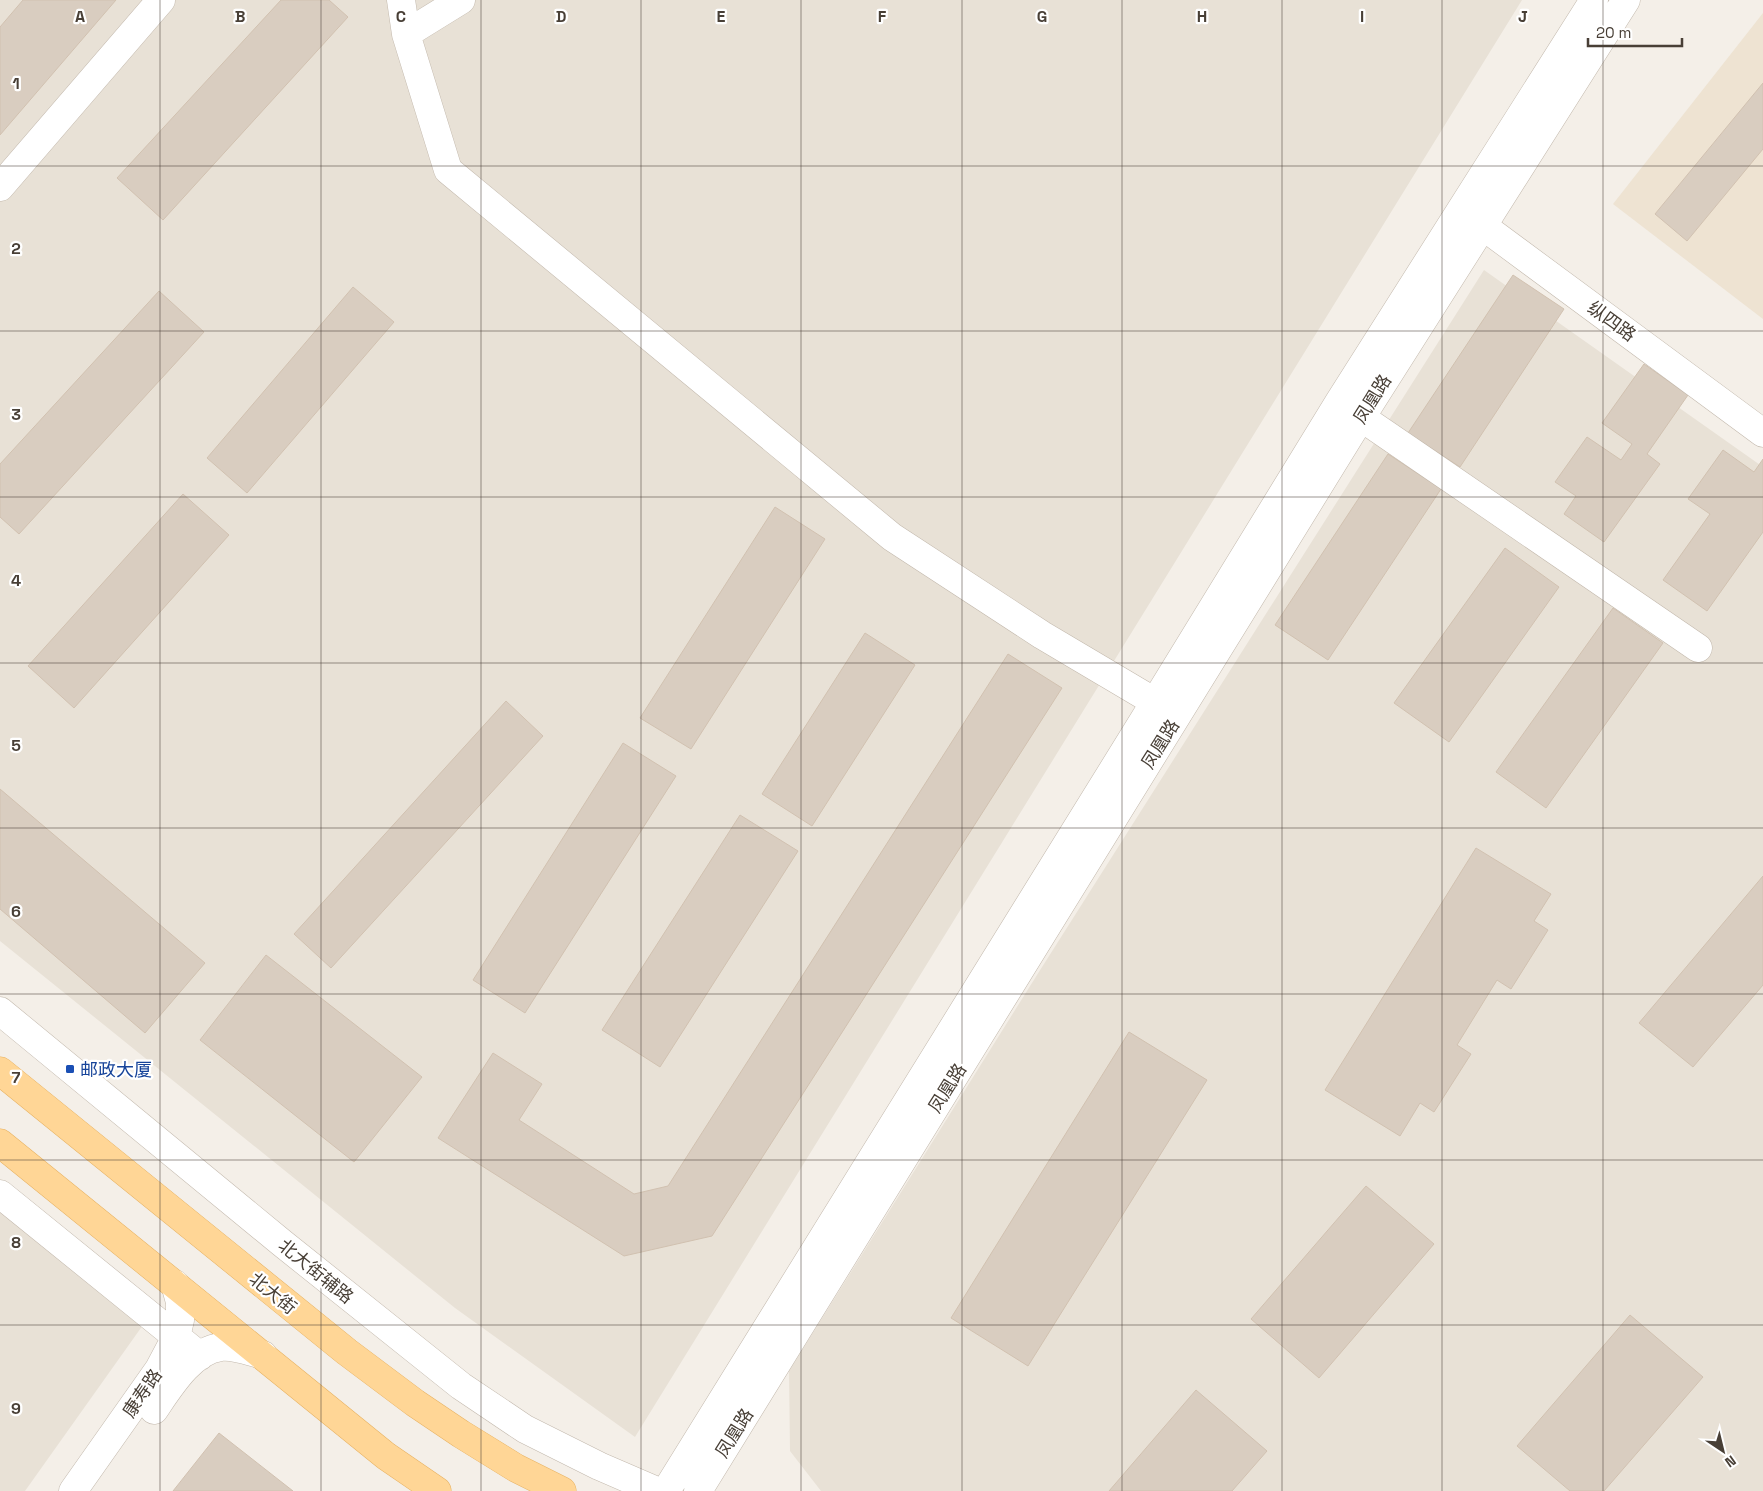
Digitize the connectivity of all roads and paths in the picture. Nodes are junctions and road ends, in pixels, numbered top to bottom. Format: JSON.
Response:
{"nodes":[{"id":1,"x":161,"y":0,"type":"edge"},
{"id":2,"x":401,"y":0,"type":"edge"},
{"id":3,"x":461,"y":0,"type":"edge"},
{"id":4,"x":1594,"y":0,"type":"edge"},
{"id":5,"x":1626,"y":0,"type":"edge"},
{"id":6,"x":406,"y":34,"type":"junction"},
{"id":7,"x":0,"y":187,"type":"edge"},
{"id":8,"x":1465,"y":204,"type":"junction"},
{"id":9,"x":1487,"y":220,"type":"junction"},
{"id":10,"x":1339,"y":402,"type":"junction"},
{"id":11,"x":1763,"y":411,"type":"edge"},
{"id":12,"x":1361,"y":417,"type":"junction"},
{"id":13,"x":1763,"y":433,"type":"edge"},
{"id":14,"x":1698,"y":648,"type":"dead end"},
{"id":15,"x":1155,"y":702,"type":"junction"},
{"id":16,"x":0,"y":1011,"type":"edge"},
{"id":17,"x":0,"y":1071,"type":"edge"},
{"id":18,"x":0,"y":1143,"type":"edge"},
{"id":19,"x":0,"y":1194,"type":"edge"},
{"id":20,"x":175,"y":1284,"type":"junction"},
{"id":21,"x":176,"y":1337,"type":"junction"},
{"id":22,"x":263,"y":1355,"type":"junction"},
{"id":23,"x":200,"y":1356,"type":"junction"},
{"id":24,"x":73,"y":1491,"type":"edge"},
{"id":25,"x":97,"y":1491,"type":"edge"},
{"id":26,"x":437,"y":1491,"type":"edge"},
{"id":27,"x":562,"y":1491,"type":"edge"},
{"id":28,"x":657,"y":1491,"type":"edge"},
{"id":29,"x":666,"y":1491,"type":"edge"},
{"id":30,"x":698,"y":1491,"type":"edge"}],
"edges":[{"from":1,"to":7,"type":"street"},
{"from":2,"to":6,"type":"street"},
{"from":3,"to":6,"type":"street"},
{"from":4,"to":8,"type":"street","name":"凤凰路"},
{"from":5,"to":9,"type":"street","name":"凤凰路"},
{"from":6,"to":15,"type":"street"},
{"from":8,"to":9,"type":"street","name":"纵四路"},
{"from":8,"to":10,"type":"street","name":"凤凰路"},
{"from":9,"to":11,"type":"street","name":"纵四路"},
{"from":9,"to":12,"type":"street","name":"凤凰路"},
{"from":9,"to":13,"type":"street","name":"纵四路"},
{"from":10,"to":12,"type":"street"},
{"from":10,"to":15,"type":"street","name":"凤凰路"},
{"from":12,"to":14,"type":"street"},
{"from":12,"to":30,"type":"street","name":"凤凰路"},
{"from":15,"to":29,"type":"street","name":"凤凰路"},
{"from":16,"to":28,"type":"street","name":"北大街辅路"},
{"from":17,"to":27,"type":"main road","name":"北大街"},
{"from":18,"to":20,"type":"main road"},
{"from":19,"to":21,"type":"street"},
{"from":20,"to":21,"type":"street","name":"康寿路"},
{"from":20,"to":22,"type":"main road"},
{"from":21,"to":23,"type":"street"},
{"from":21,"to":24,"type":"street","name":"康寿路"},
{"from":22,"to":23,"type":"street","name":"康寿路"},
{"from":22,"to":26,"type":"main road"},
{"from":23,"to":25,"type":"street","name":"康寿路"}]}
